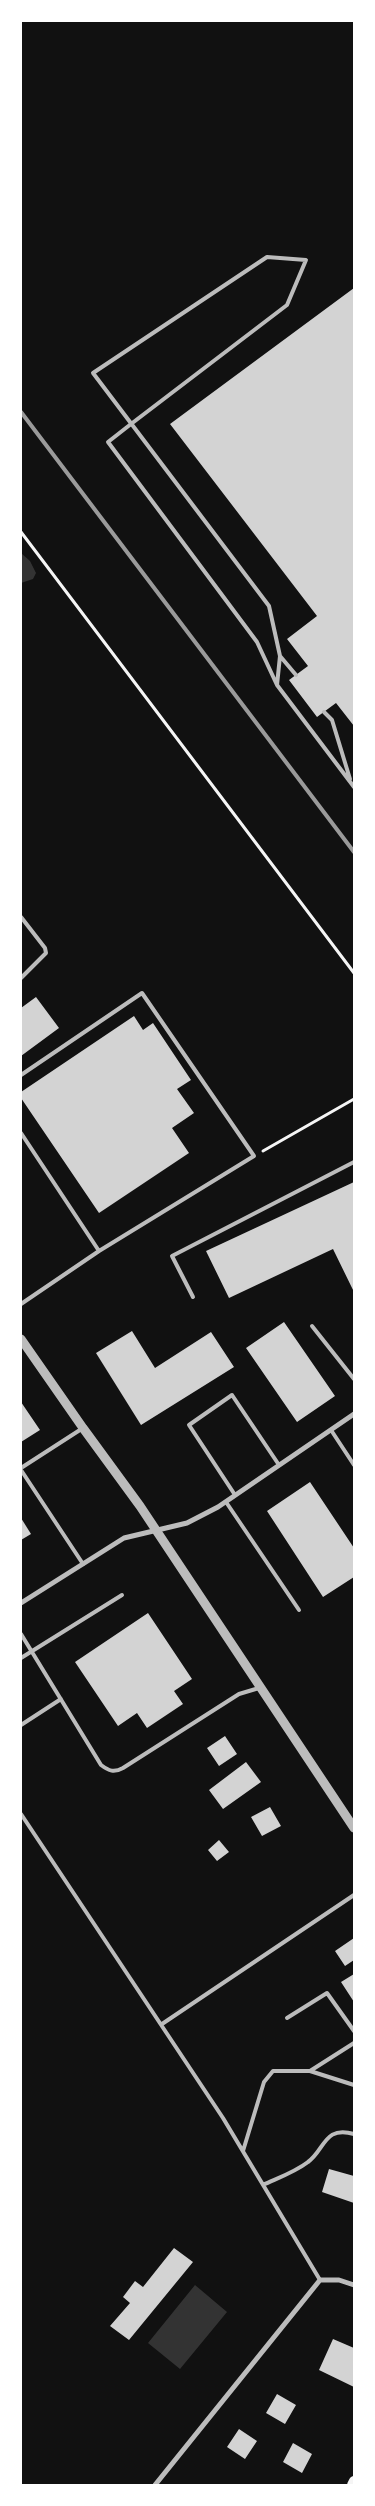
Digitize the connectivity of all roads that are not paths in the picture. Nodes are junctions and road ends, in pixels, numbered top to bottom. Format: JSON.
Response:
{"nodes":[{"id":1,"x":131,"y":424,"type":"junction"},
{"id":2,"x":280,"y":656,"type":"junction"},
{"id":3,"x":296,"y":675,"type":"dead end"},
{"id":4,"x":277,"y":685,"type":"junction"},
{"id":5,"x":324,"y":712,"type":"dead end"},
{"id":6,"x":353,"y":785,"type":"edge"},
{"id":7,"x":21,"y":917,"type":"edge"},
{"id":8,"x":21,"y":978,"type":"edge"},
{"id":9,"x":21,"y":1075,"type":"edge"},
{"id":10,"x":21,"y":1133,"type":"edge"},
{"id":11,"x":354,"y":1162,"type":"edge"},
{"id":12,"x":99,"y":1251,"type":"junction"},
{"id":13,"x":193,"y":1297,"type":"dead end"},
{"id":14,"x":21,"y":1304,"type":"edge"},
{"id":15,"x":312,"y":1326,"type":"dead end"},
{"id":16,"x":21,"y":1339,"type":"edge"},
{"id":17,"x":354,"y":1379,"type":"edge"},
{"id":18,"x":354,"y":1414,"type":"edge"},
{"id":19,"x":83,"y":1428,"type":"junction"},
{"id":20,"x":331,"y":1430,"type":"junction"},
{"id":21,"x":279,"y":1465,"type":"junction"},
{"id":22,"x":354,"y":1465,"type":"edge"},
{"id":23,"x":21,"y":1469,"type":"edge"},
{"id":24,"x":235,"y":1495,"type":"junction"},
{"id":25,"x":226,"y":1502,"type":"junction"},
{"id":26,"x":156,"y":1531,"type":"junction"},
{"id":27,"x":83,"y":1564,"type":"junction"},
{"id":28,"x":122,"y":1595,"type":"dead end"},
{"id":29,"x":21,"y":1603,"type":"edge"},
{"id":30,"x":299,"y":1610,"type":"dead end"},
{"id":31,"x":21,"y":1634,"type":"edge"},
{"id":32,"x":32,"y":1652,"type":"junction"},
{"id":33,"x":21,"y":1658,"type":"edge"},
{"id":34,"x":259,"y":1688,"type":"junction"},
{"id":35,"x":61,"y":1699,"type":"junction"},
{"id":36,"x":21,"y":1725,"type":"edge"},
{"id":37,"x":21,"y":1814,"type":"edge"},
{"id":38,"x":353,"y":1828,"type":"edge"},
{"id":39,"x":354,"y":1895,"type":"edge"},
{"id":40,"x":287,"y":2018,"type":"dead end"},
{"id":41,"x":162,"y":2024,"type":"junction"},
{"id":42,"x":354,"y":2031,"type":"edge"},
{"id":43,"x":354,"y":2043,"type":"edge"},
{"id":44,"x":310,"y":2071,"type":"junction"},
{"id":45,"x":354,"y":2085,"type":"edge"},
{"id":46,"x":354,"y":2134,"type":"edge"},
{"id":47,"x":243,"y":2152,"type":"junction"},
{"id":48,"x":263,"y":2186,"type":"junction"},
{"id":49,"x":320,"y":2280,"type":"junction"},
{"id":50,"x":354,"y":2285,"type":"edge"},
{"id":51,"x":354,"y":2481,"type":"edge"},
{"id":52,"x":154,"y":2485,"type":"edge"},
{"id":53,"x":352,"y":2485,"type":"edge"}],
"edges":[{"from":1,"to":1,"type":"lane"},
{"from":1,"to":2,"type":"lane"},
{"from":1,"to":4,"type":"lane"},
{"from":2,"to":3,"type":"lane"},
{"from":2,"to":4,"type":"lane"},
{"from":4,"to":6,"type":"lane"},
{"from":5,"to":6,"type":"lane"},
{"from":7,"to":8,"type":"lane"},
{"from":9,"to":12,"type":"lane"},
{"from":10,"to":12,"type":"lane"},
{"from":11,"to":13,"type":"lane"},
{"from":12,"to":14,"type":"lane"},
{"from":15,"to":17,"type":"lane"},
{"from":16,"to":19,"type":"street"},
{"from":18,"to":20,"type":"street"},
{"from":19,"to":23,"type":"lane"},
{"from":19,"to":26,"type":"street"},
{"from":20,"to":21,"type":"street"},
{"from":20,"to":22,"type":"lane"},
{"from":21,"to":24,"type":"street"},
{"from":21,"to":24,"type":"lane"},
{"from":23,"to":27,"type":"lane"},
{"from":24,"to":25,"type":"street"},
{"from":25,"to":26,"type":"street"},
{"from":25,"to":30,"type":"lane"},
{"from":26,"to":27,"type":"street"},
{"from":26,"to":34,"type":"street"},
{"from":27,"to":29,"type":"street"},
{"from":28,"to":32,"type":"lane"},
{"from":31,"to":32,"type":"lane"},
{"from":32,"to":33,"type":"lane"},
{"from":32,"to":35,"type":"lane"},
{"from":34,"to":35,"type":"lane"},
{"from":34,"to":38,"type":"street"},
{"from":35,"to":36,"type":"lane"},
{"from":37,"to":41,"type":"lane"},
{"from":39,"to":41,"type":"lane"},
{"from":40,"to":42,"type":"lane"},
{"from":41,"to":47,"type":"lane"},
{"from":43,"to":44,"type":"lane"},
{"from":44,"to":45,"type":"lane"},
{"from":44,"to":47,"type":"lane"},
{"from":46,"to":48,"type":"lane"},
{"from":47,"to":48,"type":"lane"},
{"from":48,"to":49,"type":"lane"},
{"from":49,"to":50,"type":"street"},
{"from":49,"to":52,"type":"street"},
{"from":51,"to":53,"type":"main road"}]}
